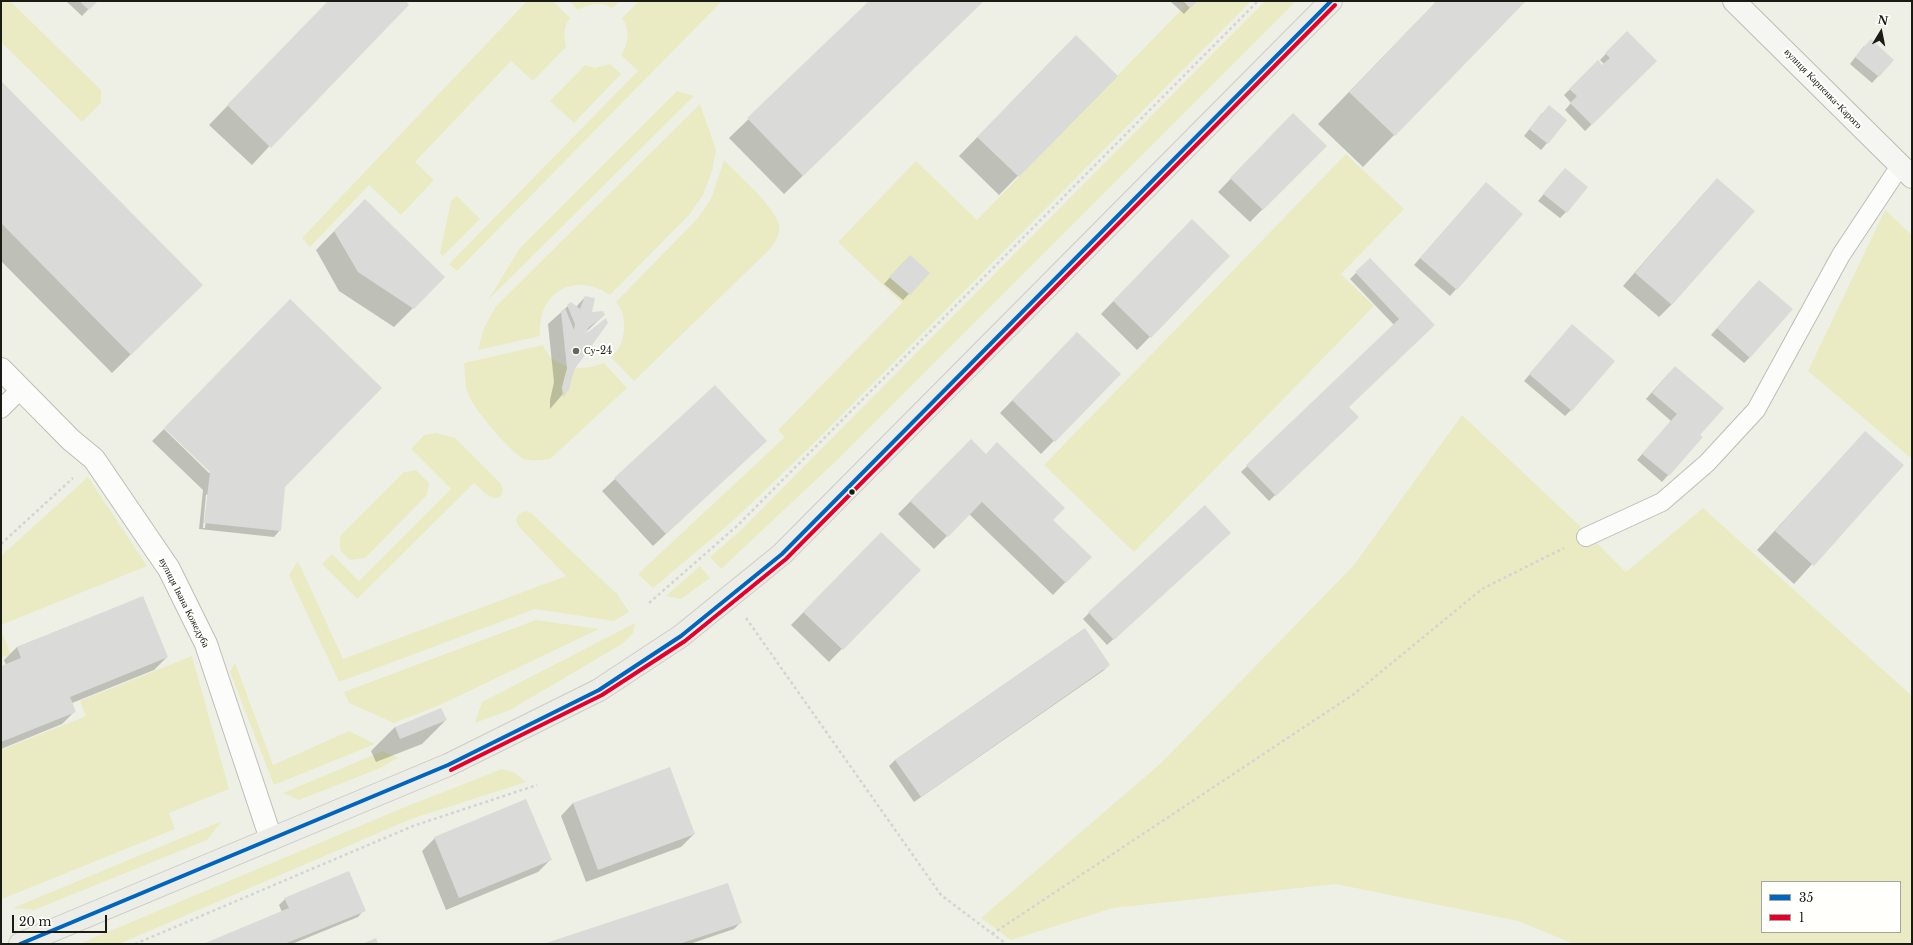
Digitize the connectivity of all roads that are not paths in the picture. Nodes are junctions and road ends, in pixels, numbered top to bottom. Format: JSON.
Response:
{"nodes":[{"id":1,"x":1331,"y":1,"type":"edge"},
{"id":2,"x":1734,"y":1,"type":"edge"},
{"id":3,"x":1906,"y":171,"type":"edge"},
{"id":4,"x":1,"y":369,"type":"edge"},
{"id":5,"x":21,"y":389,"type":"junction"},
{"id":6,"x":1,"y":409,"type":"edge"},
{"id":7,"x":1586,"y":537,"type":"road end"},
{"id":8,"x":271,"y":839,"type":"junction"},
{"id":9,"x":20,"y":944,"type":"edge"}],
"edges":[{"from":1,"to":8,"type":"main road"},
{"from":2,"to":3,"type":"main road","name":"вулиця Карпенка-Карого"},
{"from":3,"to":7,"type":"lane"},
{"from":4,"to":5,"type":"street","name":"вулиця Івана Кожедуба"},
{"from":5,"to":6,"type":"lane"},
{"from":5,"to":8,"type":"street","name":"вулиця Івана Кожедуба"},
{"from":8,"to":9,"type":"main road"}]}
